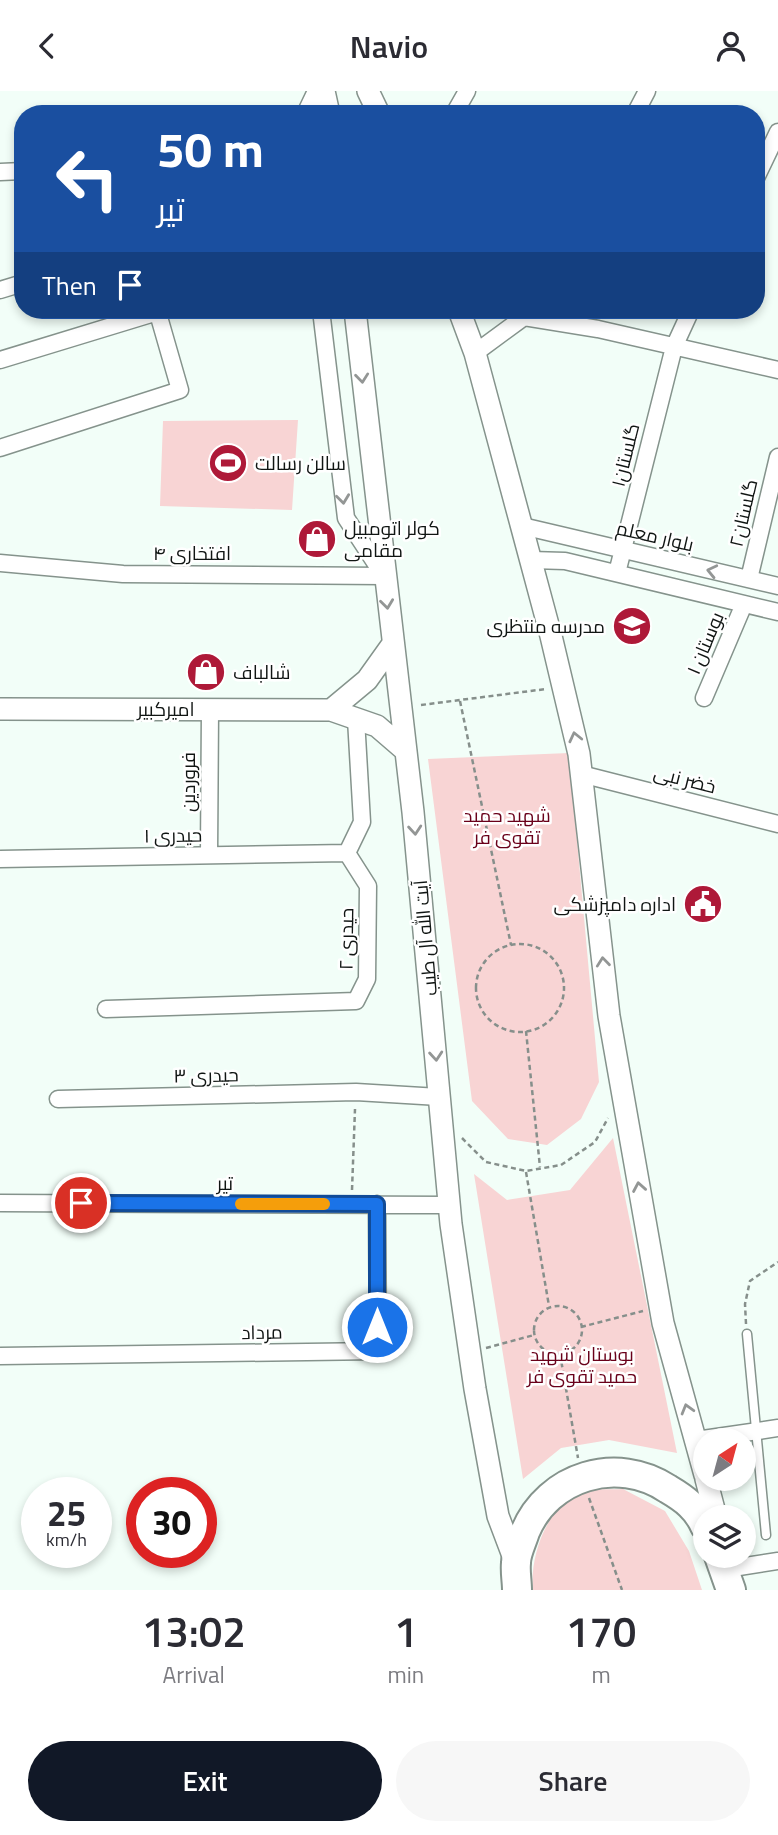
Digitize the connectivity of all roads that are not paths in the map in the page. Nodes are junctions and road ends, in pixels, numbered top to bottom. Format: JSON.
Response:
{"nodes":[{"id":1,"x":778,"y":132,"type":"edge"},
{"id":2,"x":765,"y":159,"type":"edge"},
{"id":3,"x":130,"y":319,"type":"edge"},
{"id":4,"x":161,"y":319,"type":"edge"},
{"id":5,"x":322,"y":319,"type":"edge"},
{"id":6,"x":356,"y":319,"type":"edge"},
{"id":7,"x":462,"y":319,"type":"edge"},
{"id":8,"x":519,"y":319,"type":"edge"},
{"id":9,"x":548,"y":319,"type":"edge"},
{"id":10,"x":687,"y":319,"type":"edge"},
{"id":11,"x":674,"y":347,"type":"junction"},
{"id":12,"x":475,"y":353,"type":"junction"},
{"id":13,"x":0,"y":360,"type":"edge"},
{"id":14,"x":778,"y":370,"type":"edge"},
{"id":15,"x":0,"y":448,"type":"edge"},
{"id":16,"x":778,"y":457,"type":"edge"},
{"id":17,"x":522,"y":526,"type":"junction"},
{"id":18,"x":622,"y":549,"type":"junction"},
{"id":19,"x":531,"y":560,"type":"junction"},
{"id":20,"x":0,"y":563,"type":"edge"},
{"id":21,"x":617,"y":573,"type":"junction"},
{"id":22,"x":384,"y":576,"type":"junction"},
{"id":23,"x":749,"y":579,"type":"junction"},
{"id":24,"x":778,"y":586,"type":"edge"},
{"id":25,"x":744,"y":604,"type":"junction"},
{"id":26,"x":778,"y":612,"type":"edge"},
{"id":27,"x":392,"y":645,"type":"junction"},
{"id":28,"x":704,"y":698,"type":"dead end"},
{"id":29,"x":0,"y":709,"type":"edge"},
{"id":30,"x":210,"y":709,"type":"junction"},
{"id":31,"x":331,"y":710,"type":"junction"},
{"id":32,"x":356,"y":719,"type":"junction"},
{"id":33,"x":406,"y":751,"type":"junction"},
{"id":34,"x":581,"y":774,"type":"junction"},
{"id":35,"x":778,"y":824,"type":"edge"},
{"id":36,"x":347,"y":853,"type":"junction"},
{"id":37,"x":209,"y":855,"type":"junction"},
{"id":38,"x":0,"y":859,"type":"edge"},
{"id":39,"x":106,"y":1009,"type":"dead end"},
{"id":40,"x":58,"y":1099,"type":"dead end"},
{"id":41,"x":440,"y":1107,"type":"junction"},
{"id":42,"x":0,"y":1203,"type":"edge"},
{"id":43,"x":377,"y":1204,"type":"junction"},
{"id":44,"x":450,"y":1205,"type":"junction"},
{"id":45,"x":747,"y":1334,"type":"road end"},
{"id":46,"x":0,"y":1356,"type":"edge"},
{"id":47,"x":756,"y":1428,"type":"edge"},
{"id":48,"x":778,"y":1428,"type":"edge"},
{"id":49,"x":693,"y":1429,"type":"edge"},
{"id":50,"x":756,"y":1431,"type":"joint"},
{"id":51,"x":693,"y":1508,"type":"edge"},
{"id":52,"x":766,"y":1535,"type":"dead end"},
{"id":53,"x":515,"y":1561,"type":"junction"},
{"id":54,"x":778,"y":1561,"type":"edge"},
{"id":55,"x":756,"y":1564,"type":"edge"},
{"id":56,"x":517,"y":1590,"type":"edge"}],
"edges":[{"from":1,"to":2,"type":"street"},
{"from":3,"to":13,"type":"street"},
{"from":4,"to":15,"type":"street"},
{"from":5,"to":22,"type":"street","one_way":true},
{"from":6,"to":22,"type":"main road","name":"آیت الله آل طیب","one_way":true},
{"from":7,"to":12,"type":"main road"},
{"from":8,"to":12,"type":"street"},
{"from":9,"to":11,"type":"street"},
{"from":10,"to":11,"type":"street","name":"گلستان۱"},
{"from":11,"to":14,"type":"street"},
{"from":11,"to":18,"type":"street","name":"گلستان۱"},
{"from":12,"to":17,"type":"main road"},
{"from":16,"to":23,"type":"street","name":"گلستان۲"},
{"from":17,"to":18,"type":"street","name":"بلوار معلم"},
{"from":17,"to":19,"type":"main road"},
{"from":18,"to":21,"type":"street","name":"گلستان۱"},
{"from":23,"to":18,"type":"street","name":"بلوار معلم","one_way":true},
{"from":19,"to":21,"type":"street"},
{"from":34,"to":19,"type":"main road","one_way":true},
{"from":20,"to":22,"type":"street","name":"افتخاری ۴"},
{"from":21,"to":25,"type":"street"},
{"from":22,"to":27,"type":"main road","name":"آیت الله آل طیب","one_way":true},
{"from":23,"to":24,"type":"street","name":"بلوار معلم"},
{"from":25,"to":26,"type":"street"},
{"from":25,"to":28,"type":"street","name":"بوستان ۱"},
{"from":27,"to":31,"type":"main road"},
{"from":27,"to":33,"type":"main road","name":"آیت الله آل طیب"},
{"from":29,"to":30,"type":"main road","name":"امیرکبیر"},
{"from":30,"to":31,"type":"main road","name":"امیرکبیر"},
{"from":30,"to":37,"type":"street","name":"فروردین"},
{"from":31,"to":32,"type":"main road","name":"امیرکبیر"},
{"from":32,"to":33,"type":"main road","name":"امیرکبیر"},
{"from":32,"to":36,"type":"street"},
{"from":33,"to":41,"type":"main road","name":"آیت الله آل طیب","one_way":true},
{"from":34,"to":35,"type":"street","name":"خضر نبی"},
{"from":49,"to":34,"type":"main road","one_way":true},
{"from":36,"to":37,"type":"street","name":"حیدری ۱"},
{"from":36,"to":39,"type":"street","name":"حیدری ۲"},
{"from":37,"to":38,"type":"street","name":"حیدری ۱"},
{"from":40,"to":41,"type":"street","name":"حیدری ۳"},
{"from":41,"to":44,"type":"main road","name":"آیت الله آل طیب"},
{"from":42,"to":43,"type":"street","name":"تیر"},
{"from":43,"to":44,"type":"street","name":"تیر"},
{"from":43,"to":46,"type":"street","name":"مرداد"},
{"from":44,"to":53,"type":"main road","name":"آیت الله آل طیب"},
{"from":45,"to":47,"type":"lane"},
{"from":48,"to":50,"type":"street"},
{"from":50,"to":52,"type":"lane"},
{"from":51,"to":53,"type":"highway"},
{"from":53,"to":56,"type":"highway"},
{"from":54,"to":55,"type":"street"}]}
